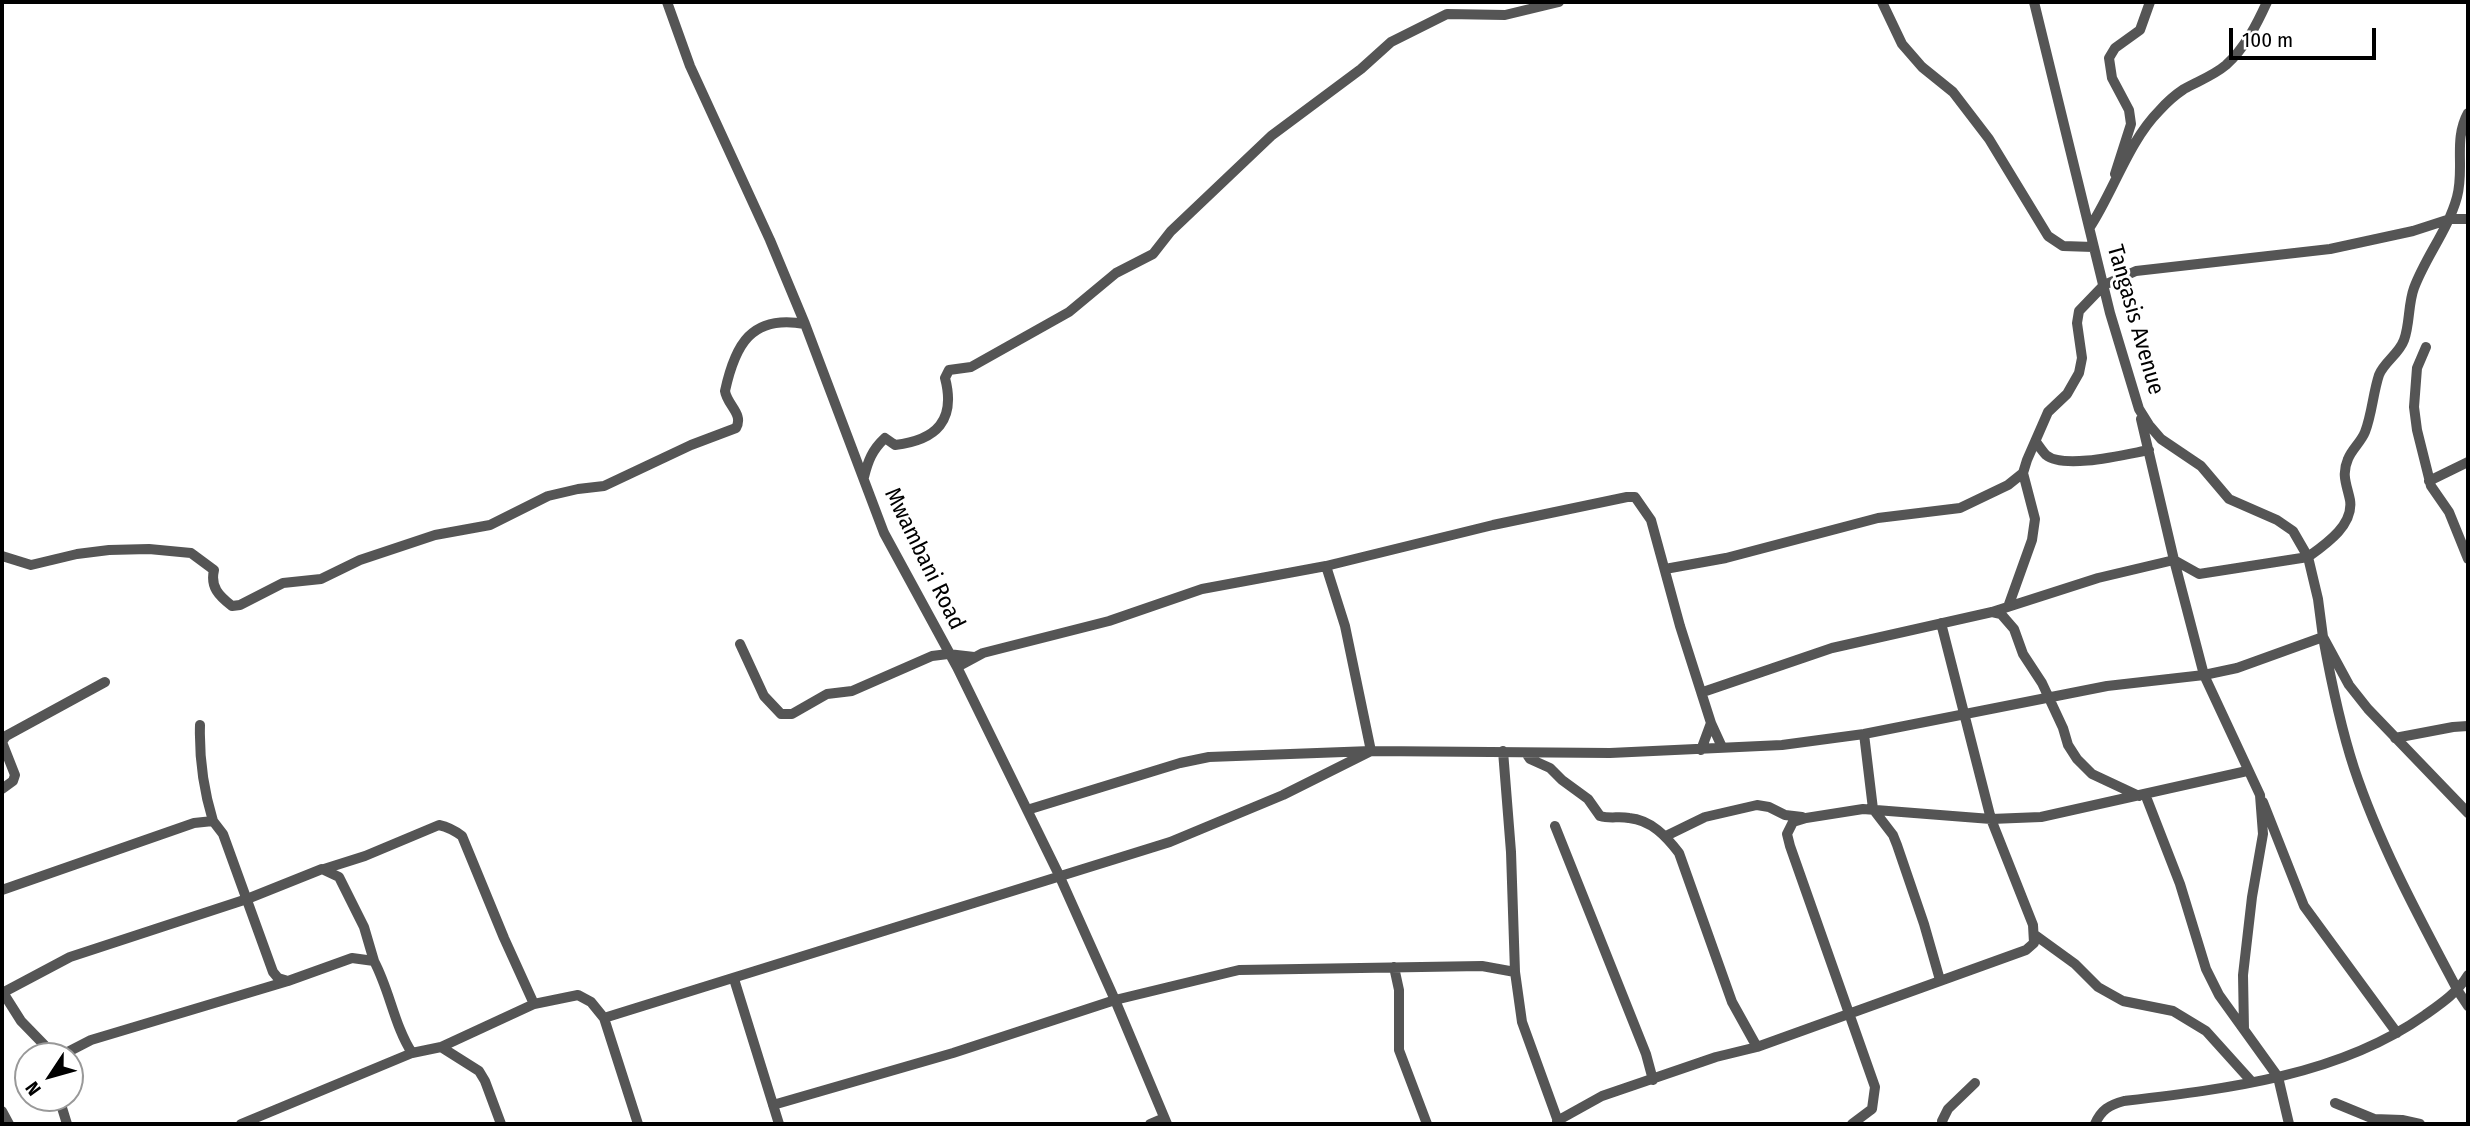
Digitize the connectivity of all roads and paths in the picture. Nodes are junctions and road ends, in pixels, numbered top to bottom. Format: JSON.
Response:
{"nodes":[{"id":1,"x":667,"y":2,"type":"edge"},
{"id":2,"x":1559,"y":2,"type":"edge"},
{"id":3,"x":1882,"y":2,"type":"edge"},
{"id":4,"x":2034,"y":2,"type":"edge"},
{"id":5,"x":2150,"y":2,"type":"edge"},
{"id":6,"x":2267,"y":2,"type":"edge"},
{"id":7,"x":2468,"y":113,"type":"edge"},
{"id":8,"x":2113,"y":182,"type":"junction"},
{"id":9,"x":2450,"y":219,"type":"junction"},
{"id":10,"x":2468,"y":219,"type":"edge"},
{"id":11,"x":2090,"y":227,"type":"junction"},
{"id":12,"x":2093,"y":247,"type":"junction"},
{"id":13,"x":2104,"y":285,"type":"junction"},
{"id":14,"x":805,"y":324,"type":"junction"},
{"id":15,"x":2426,"y":347,"type":"dead end"},
{"id":16,"x":2139,"y":409,"type":"junction"},
{"id":17,"x":2036,"y":442,"type":"junction"},
{"id":18,"x":2149,"y":450,"type":"junction"},
{"id":19,"x":2468,"y":462,"type":"edge"},
{"id":20,"x":2023,"y":473,"type":"junction"},
{"id":21,"x":864,"y":477,"type":"junction"},
{"id":22,"x":2429,"y":481,"type":"junction"},
{"id":23,"x":2,"y":556,"type":"edge"},
{"id":24,"x":2308,"y":558,"type":"junction"},
{"id":25,"x":2468,"y":559,"type":"edge"},
{"id":26,"x":2174,"y":560,"type":"junction"},
{"id":27,"x":1326,"y":566,"type":"junction"},
{"id":28,"x":1665,"y":569,"type":"junction"},
{"id":29,"x":2199,"y":574,"type":"junction"},
{"id":30,"x":2183,"y":592,"type":"junction"},
{"id":31,"x":2008,"y":607,"type":"junction"},
{"id":32,"x":1992,"y":612,"type":"junction"},
{"id":33,"x":1941,"y":623,"type":"junction"},
{"id":34,"x":2323,"y":637,"type":"junction"},
{"id":35,"x":740,"y":644,"type":"dead end"},
{"id":36,"x":948,"y":654,"type":"junction"},
{"id":37,"x":974,"y":657,"type":"junction"},
{"id":38,"x":957,"y":667,"type":"junction"},
{"id":39,"x":2204,"y":675,"type":"junction"},
{"id":40,"x":105,"y":682,"type":"dead end"},
{"id":41,"x":1703,"y":692,"type":"junction"},
{"id":42,"x":2048,"y":698,"type":"junction"},
{"id":43,"x":1963,"y":714,"type":"junction"},
{"id":44,"x":1711,"y":723,"type":"junction"},
{"id":45,"x":200,"y":725,"type":"dead end"},
{"id":46,"x":2468,"y":726,"type":"edge"},
{"id":47,"x":1864,"y":734,"type":"junction"},
{"id":48,"x":2395,"y":738,"type":"junction"},
{"id":49,"x":1722,"y":747,"type":"junction"},
{"id":50,"x":1701,"y":750,"type":"junction"},
{"id":51,"x":1371,"y":751,"type":"junction"},
{"id":52,"x":1503,"y":751,"type":"junction"},
{"id":53,"x":1525,"y":753,"type":"junction"},
{"id":54,"x":2247,"y":771,"type":"junction"},
{"id":55,"x":2,"y":789,"type":"edge"},
{"id":56,"x":2142,"y":795,"type":"junction"},
{"id":57,"x":2260,"y":795,"type":"junction"},
{"id":58,"x":1873,"y":809,"type":"junction"},
{"id":59,"x":1027,"y":810,"type":"junction"},
{"id":60,"x":2468,"y":813,"type":"edge"},
{"id":61,"x":1806,"y":818,"type":"junction"},
{"id":62,"x":1991,"y":819,"type":"junction"},
{"id":63,"x":213,"y":821,"type":"junction"},
{"id":64,"x":1555,"y":826,"type":"dead end"},
{"id":65,"x":1666,"y":836,"type":"junction"},
{"id":66,"x":322,"y":869,"type":"junction"},
{"id":67,"x":1059,"y":875,"type":"junction"},
{"id":68,"x":2,"y":890,"type":"edge"},
{"id":69,"x":247,"y":899,"type":"junction"},
{"id":70,"x":2035,"y":935,"type":"junction"},
{"id":71,"x":374,"y":961,"type":"junction"},
{"id":72,"x":1394,"y":967,"type":"junction"},
{"id":73,"x":1515,"y":972,"type":"junction"},
{"id":74,"x":2468,"y":975,"type":"edge"},
{"id":75,"x":734,"y":979,"type":"junction"},
{"id":76,"x":1940,"y":980,"type":"junction"},
{"id":77,"x":288,"y":981,"type":"junction"},
{"id":78,"x":2458,"y":991,"type":"junction"},
{"id":79,"x":2,"y":992,"type":"edge"},
{"id":80,"x":1115,"y":1000,"type":"junction"},
{"id":81,"x":534,"y":1004,"type":"junction"},
{"id":82,"x":2468,"y":1006,"type":"edge"},
{"id":83,"x":1850,"y":1014,"type":"junction"},
{"id":84,"x":604,"y":1018,"type":"junction"},
{"id":85,"x":2244,"y":1029,"type":"junction"},
{"id":86,"x":2397,"y":1033,"type":"junction"},
{"id":87,"x":43,"y":1042,"type":"edge"},
{"id":88,"x":84,"y":1043,"type":"edge"},
{"id":89,"x":441,"y":1047,"type":"junction"},
{"id":90,"x":1757,"y":1047,"type":"junction"},
{"id":91,"x":412,"y":1053,"type":"junction"},
{"id":92,"x":2278,"y":1076,"type":"junction"},
{"id":93,"x":1653,"y":1080,"type":"junction"},
{"id":94,"x":2252,"y":1082,"type":"junction"},
{"id":95,"x":1975,"y":1083,"type":"dead end"},
{"id":96,"x":2335,"y":1103,"type":"dead end"},
{"id":97,"x":773,"y":1105,"type":"junction"},
{"id":98,"x":633,"y":1110,"type":"junction"},
{"id":99,"x":2,"y":1111,"type":"edge"},
{"id":100,"x":1166,"y":1121,"type":"edge"},
{"id":101,"x":1558,"y":1122,"type":"edge"},
{"id":102,"x":9,"y":1124,"type":"edge"},
{"id":103,"x":241,"y":1124,"type":"edge"},
{"id":104,"x":501,"y":1124,"type":"edge"},
{"id":105,"x":626,"y":1124,"type":"edge"},
{"id":106,"x":638,"y":1124,"type":"edge"},
{"id":107,"x":779,"y":1124,"type":"edge"},
{"id":108,"x":1150,"y":1124,"type":"edge"},
{"id":109,"x":1427,"y":1124,"type":"edge"},
{"id":110,"x":1852,"y":1124,"type":"edge"},
{"id":111,"x":1942,"y":1124,"type":"edge"},
{"id":112,"x":2095,"y":1124,"type":"edge"},
{"id":113,"x":2289,"y":1124,"type":"edge"},
{"id":114,"x":2420,"y":1124,"type":"edge"}],
"edges":[{"from":1,"to":14,"type":"street","name":"Mwambani Road"},
{"from":2,"to":21,"type":"street"},
{"from":3,"to":12,"type":"street"},
{"from":4,"to":11,"type":"street","name":"Tangasis Avenue"},
{"from":5,"to":8,"type":"street"},
{"from":6,"to":8,"type":"street"},
{"from":7,"to":9,"type":"street"},
{"from":8,"to":11,"type":"street"},
{"from":9,"to":10,"type":"street"},
{"from":9,"to":13,"type":"street"},
{"from":9,"to":24,"type":"street"},
{"from":11,"to":12,"type":"street","name":"Tangasis Avenue"},
{"from":12,"to":13,"type":"street","name":"Tangasis Avenue"},
{"from":13,"to":16,"type":"street","name":"Tangasis Avenue"},
{"from":13,"to":17,"type":"street"},
{"from":14,"to":21,"type":"street","name":"Mwambani Road"},
{"from":14,"to":23,"type":"street"},
{"from":15,"to":22,"type":"street"},
{"from":16,"to":18,"type":"street"},
{"from":16,"to":24,"type":"street","name":"Tangasis Avenue"},
{"from":17,"to":18,"type":"street"},
{"from":17,"to":20,"type":"street"},
{"from":18,"to":26,"type":"street"},
{"from":19,"to":22,"type":"street"},
{"from":20,"to":28,"type":"street"},
{"from":20,"to":31,"type":"street"},
{"from":21,"to":36,"type":"street","name":"Mwambani Road"},
{"from":22,"to":25,"type":"street"},
{"from":24,"to":29,"type":"street"},
{"from":24,"to":34,"type":"street","name":"Tangasis Avenue"},
{"from":26,"to":29,"type":"street"},
{"from":26,"to":30,"type":"street"},
{"from":26,"to":31,"type":"street"},
{"from":27,"to":28,"type":"street"},
{"from":27,"to":37,"type":"street"},
{"from":27,"to":51,"type":"street"},
{"from":28,"to":41,"type":"street"},
{"from":29,"to":30,"type":"street"},
{"from":30,"to":39,"type":"street"},
{"from":31,"to":32,"type":"street"},
{"from":32,"to":33,"type":"street"},
{"from":32,"to":42,"type":"street"},
{"from":33,"to":41,"type":"street"},
{"from":33,"to":43,"type":"street"},
{"from":34,"to":39,"type":"street"},
{"from":34,"to":48,"type":"street","name":"Tangasis Avenue"},
{"from":34,"to":78,"type":"street"},
{"from":35,"to":36,"type":"street"},
{"from":36,"to":37,"type":"street"},
{"from":36,"to":38,"type":"street","name":"Mwambani Road"},
{"from":37,"to":38,"type":"street"},
{"from":38,"to":59,"type":"street","name":"Mwambani Road"},
{"from":39,"to":42,"type":"street"},
{"from":39,"to":54,"type":"street"},
{"from":40,"to":55,"type":"street"},
{"from":41,"to":44,"type":"street"},
{"from":42,"to":43,"type":"street"},
{"from":42,"to":56,"type":"street"},
{"from":43,"to":47,"type":"street"},
{"from":43,"to":62,"type":"street"},
{"from":44,"to":49,"type":"street"},
{"from":44,"to":50,"type":"street"},
{"from":45,"to":63,"type":"street"},
{"from":46,"to":48,"type":"street"},
{"from":47,"to":49,"type":"street"},
{"from":47,"to":58,"type":"street"},
{"from":48,"to":60,"type":"street","name":"Tangasis Avenue"},
{"from":49,"to":50,"type":"street"},
{"from":50,"to":53,"type":"street"},
{"from":51,"to":52,"type":"street"},
{"from":51,"to":59,"type":"street"},
{"from":51,"to":67,"type":"street"},
{"from":52,"to":53,"type":"street"},
{"from":52,"to":73,"type":"street"},
{"from":53,"to":65,"type":"street"},
{"from":54,"to":56,"type":"street"},
{"from":54,"to":57,"type":"street"},
{"from":56,"to":62,"type":"street"},
{"from":56,"to":85,"type":"street"},
{"from":57,"to":85,"type":"street"},
{"from":57,"to":86,"type":"street"},
{"from":58,"to":61,"type":"street"},
{"from":58,"to":62,"type":"street"},
{"from":58,"to":76,"type":"street"},
{"from":59,"to":67,"type":"street","name":"Mwambani Road"},
{"from":61,"to":65,"type":"street"},
{"from":61,"to":83,"type":"street"},
{"from":62,"to":70,"type":"street"},
{"from":63,"to":68,"type":"street"},
{"from":63,"to":69,"type":"street"},
{"from":64,"to":93,"type":"street"},
{"from":65,"to":90,"type":"street"},
{"from":66,"to":69,"type":"street"},
{"from":66,"to":71,"type":"street"},
{"from":66,"to":81,"type":"street"},
{"from":67,"to":75,"type":"street"},
{"from":67,"to":80,"type":"street","name":"Mwambani Road"},
{"from":69,"to":77,"type":"street"},
{"from":69,"to":79,"type":"street"},
{"from":70,"to":76,"type":"street"},
{"from":70,"to":94,"type":"street"},
{"from":71,"to":77,"type":"street"},
{"from":71,"to":91,"type":"street"},
{"from":72,"to":73,"type":"street"},
{"from":72,"to":80,"type":"street"},
{"from":72,"to":109,"type":"street"},
{"from":73,"to":101,"type":"street"},
{"from":74,"to":78,"type":"street"},
{"from":75,"to":84,"type":"street"},
{"from":75,"to":97,"type":"street"},
{"from":76,"to":83,"type":"street"},
{"from":77,"to":88,"type":"street"},
{"from":78,"to":82,"type":"street"},
{"from":78,"to":86,"type":"street"},
{"from":79,"to":87,"type":"street"},
{"from":80,"to":97,"type":"street"},
{"from":80,"to":100,"type":"street","name":"Mwambani Road"},
{"from":81,"to":84,"type":"street"},
{"from":81,"to":89,"type":"street"},
{"from":83,"to":90,"type":"street"},
{"from":83,"to":110,"type":"street"},
{"from":84,"to":98,"type":"street"},
{"from":85,"to":92,"type":"street"},
{"from":86,"to":92,"type":"street"},
{"from":89,"to":91,"type":"street"},
{"from":89,"to":104,"type":"street"},
{"from":90,"to":93,"type":"street"},
{"from":91,"to":103,"type":"street"},
{"from":92,"to":94,"type":"street"},
{"from":92,"to":113,"type":"street"},
{"from":93,"to":101,"type":"street"},
{"from":94,"to":112,"type":"street"},
{"from":95,"to":111,"type":"street"},
{"from":96,"to":114,"type":"street"},
{"from":97,"to":107,"type":"street"},
{"from":98,"to":105,"type":"street"},
{"from":98,"to":106,"type":"street"},
{"from":99,"to":102,"type":"street"},
{"from":100,"to":108,"type":"street"}]}
